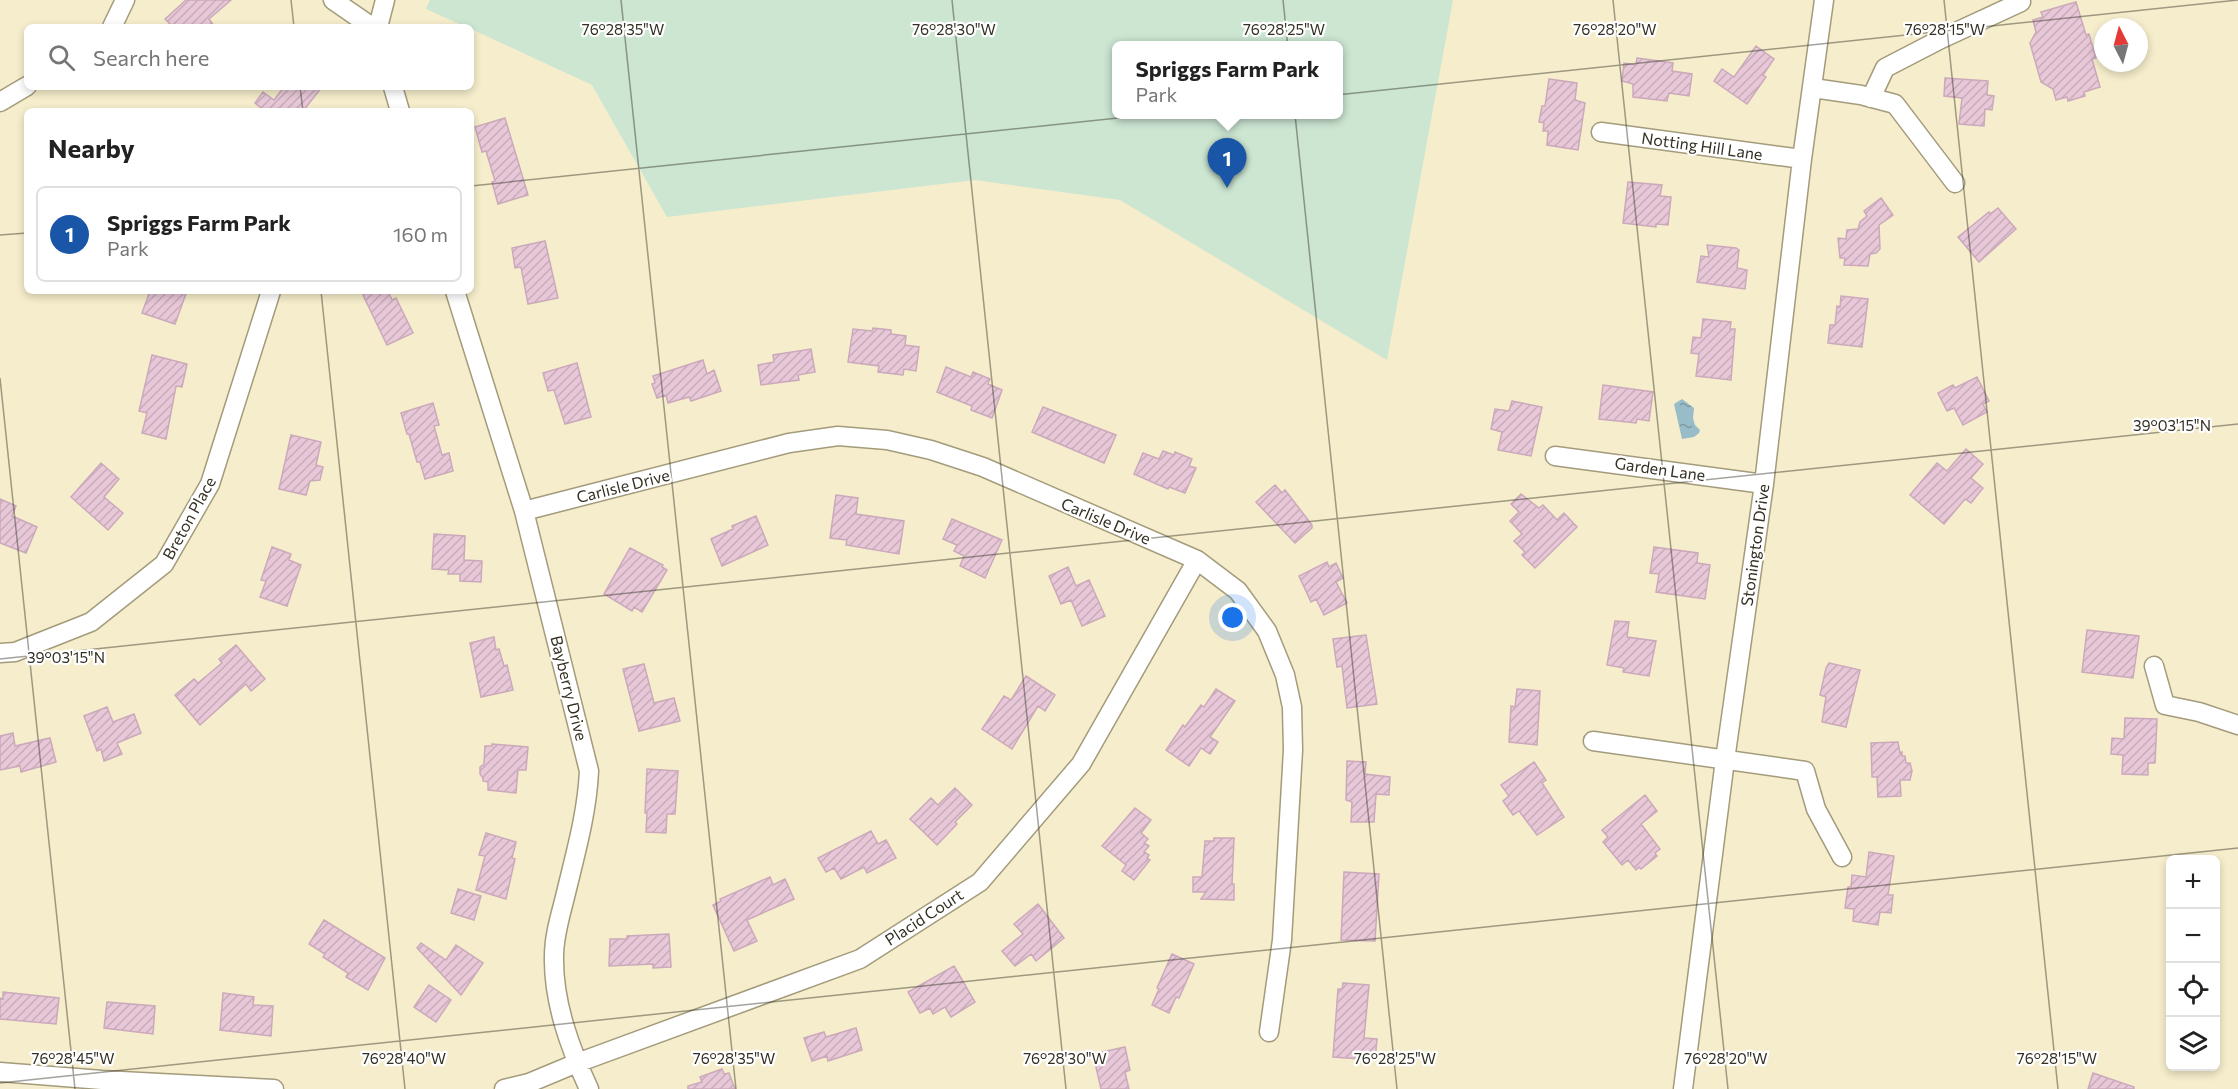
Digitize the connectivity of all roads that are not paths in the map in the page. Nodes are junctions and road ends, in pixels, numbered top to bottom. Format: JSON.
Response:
{"nodes":[{"id":1,"x":125,"y":0,"type":"edge"},
{"id":2,"x":333,"y":0,"type":"edge"},
{"id":3,"x":385,"y":0,"type":"edge"},
{"id":4,"x":1824,"y":0,"type":"edge"},
{"id":5,"x":2021,"y":2,"type":"dead end"},
{"id":6,"x":113,"y":24,"type":"edge"},
{"id":7,"x":368,"y":24,"type":"edge"},
{"id":8,"x":379,"y":24,"type":"edge"},
{"id":9,"x":24,"y":88,"type":"edge"},
{"id":10,"x":1813,"y":88,"type":"junction"},
{"id":11,"x":394,"y":90,"type":"edge"},
{"id":12,"x":1871,"y":98,"type":"junction"},
{"id":13,"x":0,"y":102,"type":"edge"},
{"id":14,"x":399,"y":108,"type":"edge"},
{"id":15,"x":1601,"y":132,"type":"dead end"},
{"id":16,"x":1802,"y":159,"type":"junction"},
{"id":17,"x":1955,"y":183,"type":"dead end"},
{"id":18,"x":270,"y":294,"type":"edge"},
{"id":19,"x":456,"y":294,"type":"edge"},
{"id":20,"x":1555,"y":456,"type":"dead end"},
{"id":21,"x":1764,"y":484,"type":"junction"},
{"id":22,"x":524,"y":511,"type":"junction"},
{"id":23,"x":1197,"y":560,"type":"junction"},
{"id":24,"x":0,"y":653,"type":"edge"},
{"id":25,"x":2154,"y":666,"type":"dead end"},
{"id":26,"x":2238,"y":725,"type":"edge"},
{"id":27,"x":1593,"y":741,"type":"dead end"},
{"id":28,"x":1725,"y":760,"type":"junction"},
{"id":29,"x":1842,"y":857,"type":"dead end"},
{"id":30,"x":1269,"y":1032,"type":"dead end"},
{"id":31,"x":577,"y":1063,"type":"junction"},
{"id":32,"x":0,"y":1072,"type":"edge"},
{"id":33,"x":103,"y":1084,"type":"edge"},
{"id":34,"x":274,"y":1089,"type":"edge"},
{"id":35,"x":504,"y":1089,"type":"edge"},
{"id":36,"x":589,"y":1089,"type":"edge"},
{"id":37,"x":1683,"y":1089,"type":"edge"}],
"edges":[{"from":1,"to":6,"type":"street"},
{"from":2,"to":7,"type":"street"},
{"from":3,"to":8,"type":"street"},
{"from":4,"to":10,"type":"street","name":"Stonington Drive"},
{"from":5,"to":12,"type":"street"},
{"from":9,"to":13,"type":"street"},
{"from":10,"to":12,"type":"street"},
{"from":10,"to":16,"type":"street","name":"Stonington Drive"},
{"from":11,"to":14,"type":"street"},
{"from":12,"to":17,"type":"street"},
{"from":15,"to":16,"type":"street","name":"Notting Hill Lane"},
{"from":16,"to":21,"type":"street","name":"Stonington Drive"},
{"from":18,"to":24,"type":"street","name":"Breton Place"},
{"from":19,"to":22,"type":"street","name":"Bayberry Drive"},
{"from":20,"to":21,"type":"street","name":"Garden Lane"},
{"from":21,"to":28,"type":"street","name":"Stonington Drive"},
{"from":22,"to":23,"type":"street","name":"Carlisle Drive"},
{"from":22,"to":31,"type":"street","name":"Bayberry Drive"},
{"from":23,"to":30,"type":"street","name":"Carlisle Drive"},
{"from":23,"to":31,"type":"street","name":"Placid Court"},
{"from":25,"to":26,"type":"street"},
{"from":27,"to":28,"type":"street"},
{"from":28,"to":29,"type":"street"},
{"from":28,"to":37,"type":"street","name":"Stonington Drive"},
{"from":31,"to":35,"type":"street","name":"Placid Court"},
{"from":31,"to":36,"type":"street","name":"Bayberry Drive"},
{"from":32,"to":33,"type":"street"},
{"from":33,"to":34,"type":"street"}]}
